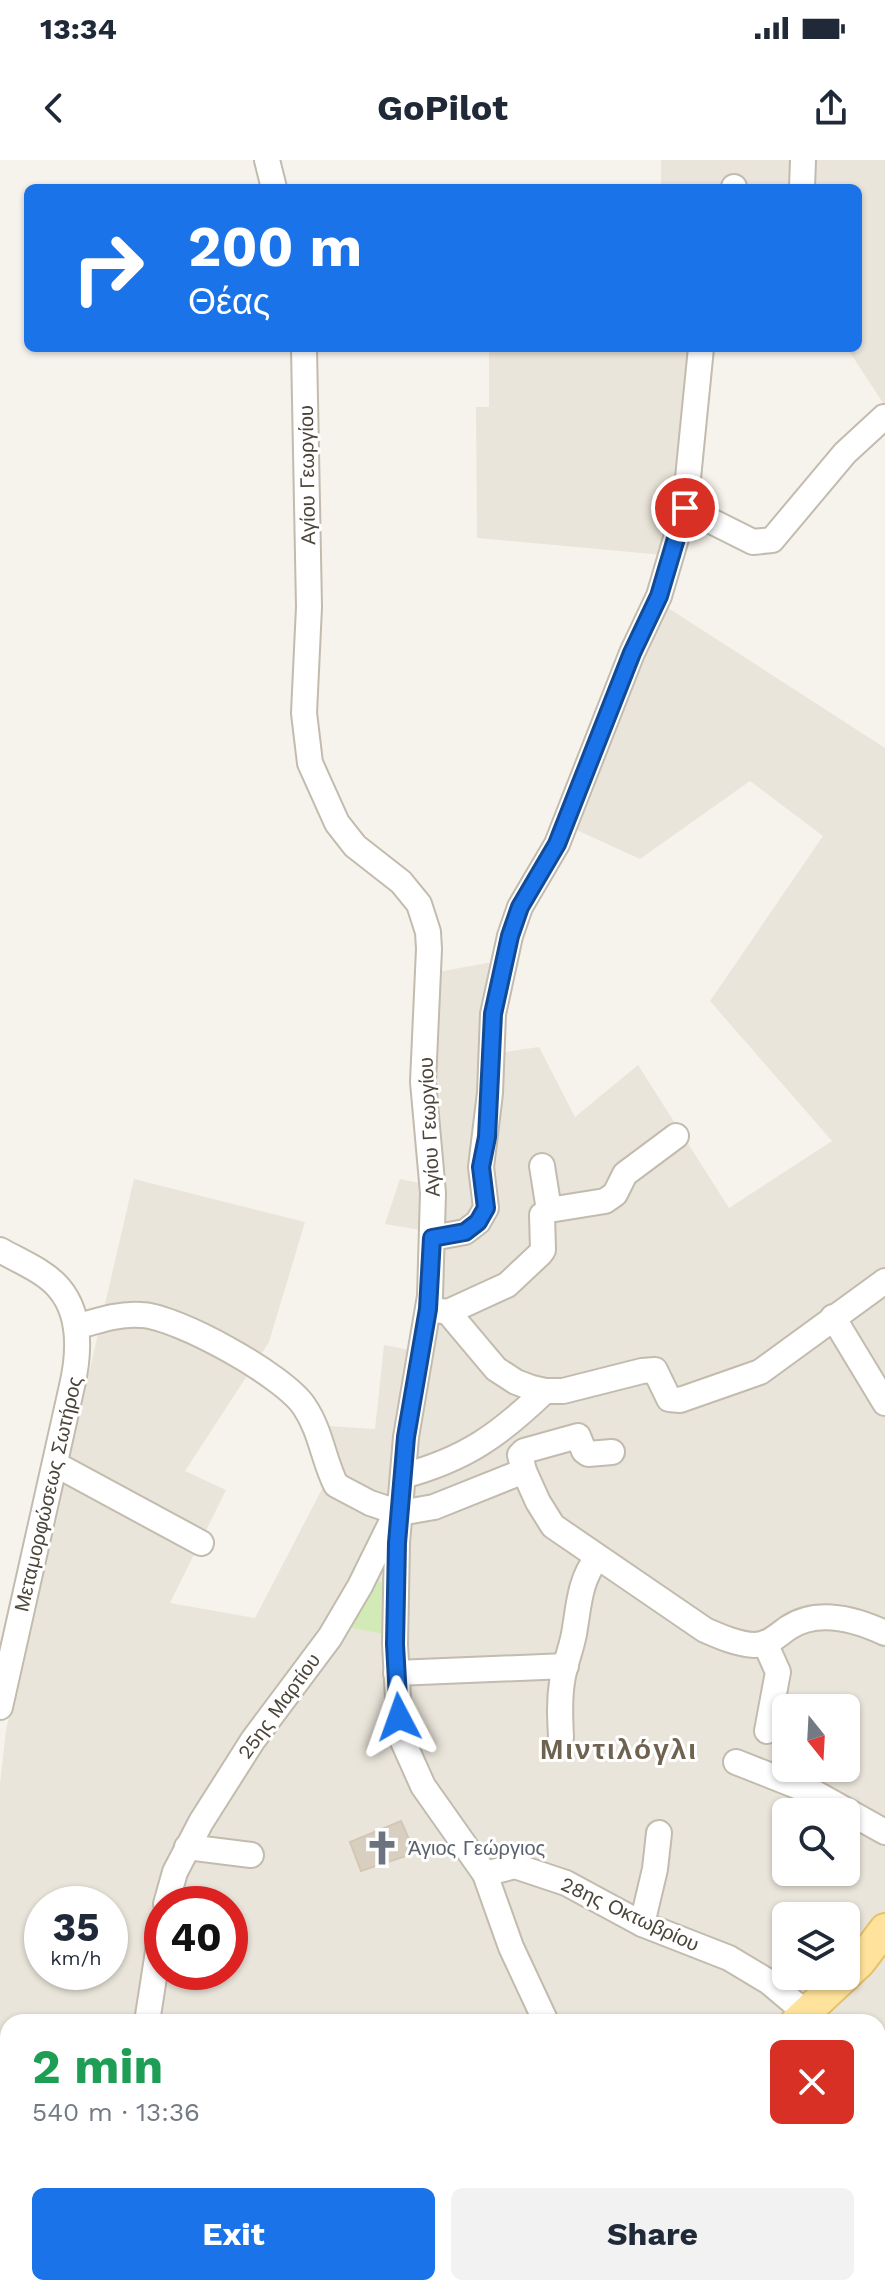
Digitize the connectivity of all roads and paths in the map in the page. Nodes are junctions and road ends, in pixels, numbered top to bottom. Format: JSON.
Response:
{"nodes":[{"id":1,"x":267,"y":160,"type":"edge"},
{"id":2,"x":803,"y":160,"type":"edge"},
{"id":3,"x":273,"y":184,"type":"edge"},
{"id":4,"x":802,"y":184,"type":"edge"},
{"id":5,"x":304,"y":352,"type":"edge"},
{"id":6,"x":701,"y":352,"type":"edge"},
{"id":7,"x":884,"y":417,"type":"edge"},
{"id":8,"x":685,"y":508,"type":"junction"},
{"id":9,"x":676,"y":1136,"type":"dead end"},
{"id":10,"x":542,"y":1166,"type":"dead end"},
{"id":11,"x":549,"y":1210,"type":"junction"},
{"id":12,"x":432,"y":1238,"type":"junction"},
{"id":13,"x":0,"y":1250,"type":"edge"},
{"id":14,"x":885,"y":1281,"type":"edge"},
{"id":15,"x":438,"y":1310,"type":"junction"},
{"id":16,"x":833,"y":1317,"type":"junction"},
{"id":17,"x":76,"y":1327,"type":"junction"},
{"id":18,"x":545,"y":1391,"type":"junction"},
{"id":19,"x":885,"y":1403,"type":"edge"},
{"id":20,"x":612,"y":1452,"type":"dead end"},
{"id":21,"x":55,"y":1464,"type":"junction"},
{"id":22,"x":524,"y":1471,"type":"junction"},
{"id":23,"x":403,"y":1476,"type":"junction"},
{"id":24,"x":400,"y":1513,"type":"junction"},
{"id":25,"x":201,"y":1543,"type":"dead end"},
{"id":26,"x":597,"y":1558,"type":"junction"},
{"id":27,"x":885,"y":1633,"type":"edge"},
{"id":28,"x":765,"y":1643,"type":"junction"},
{"id":29,"x":566,"y":1666,"type":"junction"},
{"id":30,"x":396,"y":1673,"type":"junction"},
{"id":31,"x":0,"y":1707,"type":"edge"},
{"id":32,"x":767,"y":1731,"type":"dead end"},
{"id":33,"x":561,"y":1737,"type":"dead end"},
{"id":34,"x":736,"y":1762,"type":"dead end"},
{"id":35,"x":885,"y":1832,"type":"edge"},
{"id":36,"x":659,"y":1833,"type":"dead end"},
{"id":37,"x":187,"y":1847,"type":"junction"},
{"id":38,"x":251,"y":1855,"type":"dead end"},
{"id":39,"x":485,"y":1874,"type":"junction"},
{"id":40,"x":171,"y":1886,"type":"edge"},
{"id":41,"x":642,"y":1924,"type":"junction"},
{"id":42,"x":885,"y":1929,"type":"edge"},
{"id":43,"x":152,"y":1990,"type":"edge"},
{"id":44,"x":148,"y":2014,"type":"edge"},
{"id":45,"x":542,"y":2014,"type":"edge"},
{"id":46,"x":798,"y":2014,"type":"edge"},
{"id":47,"x":804,"y":2014,"type":"edge"}],
"edges":[{"from":1,"to":3,"type":"street"},
{"from":2,"to":4,"type":"street"},
{"from":5,"to":12,"type":"street","name":"Αγίου Γεωργίου"},
{"from":6,"to":8,"type":"street"},
{"from":7,"to":8,"type":"street"},
{"from":8,"to":12,"type":"street"},
{"from":9,"to":11,"type":"street"},
{"from":10,"to":11,"type":"street"},
{"from":11,"to":15,"type":"street"},
{"from":12,"to":15,"type":"street","name":"Αγίου Γεωργίου"},
{"from":13,"to":17,"type":"street"},
{"from":14,"to":16,"type":"street"},
{"from":15,"to":18,"type":"street"},
{"from":15,"to":23,"type":"street","name":"Αγίου Γεωργίου"},
{"from":16,"to":18,"type":"street"},
{"from":16,"to":19,"type":"street"},
{"from":17,"to":21,"type":"street","name":"Μεταμορφώσεως Σωτήρος"},
{"from":17,"to":24,"type":"street"},
{"from":18,"to":23,"type":"street"},
{"from":20,"to":22,"type":"street"},
{"from":21,"to":25,"type":"street"},
{"from":21,"to":31,"type":"street","name":"Μεταμορφώσεως Σωτήρος"},
{"from":22,"to":24,"type":"street"},
{"from":22,"to":26,"type":"street"},
{"from":23,"to":24,"type":"street","name":"Αγίου Γεωργίου"},
{"from":24,"to":30,"type":"street","name":"Αγίου Γεωργίου"},
{"from":24,"to":37,"type":"street","name":"25ης Μαρτίου"},
{"from":26,"to":28,"type":"street"},
{"from":26,"to":29,"type":"street"},
{"from":27,"to":28,"type":"street"},
{"from":28,"to":32,"type":"street"},
{"from":29,"to":30,"type":"street"},
{"from":29,"to":33,"type":"street"},
{"from":30,"to":39,"type":"street","name":"Αγίου Γεωργίου"},
{"from":34,"to":35,"type":"street"},
{"from":36,"to":41,"type":"street"},
{"from":37,"to":38,"type":"street"},
{"from":37,"to":40,"type":"street","name":"25ης Μαρτίου"},
{"from":39,"to":41,"type":"street","name":"28ης Οκτωβρίου"},
{"from":39,"to":45,"type":"street","name":"Αγίου Γεωργίου"},
{"from":41,"to":46,"type":"street","name":"28ης Οκτωβρίου"},
{"from":42,"to":47,"type":"main road"},
{"from":43,"to":44,"type":"street"}]}
